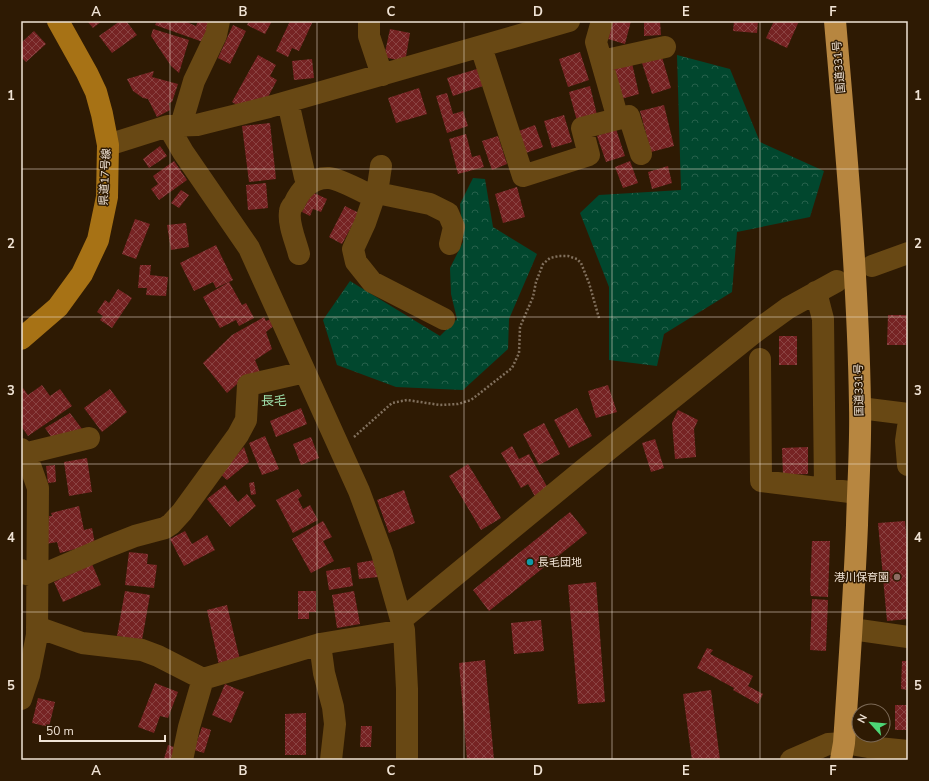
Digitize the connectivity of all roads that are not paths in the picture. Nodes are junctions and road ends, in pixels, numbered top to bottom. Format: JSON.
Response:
{"nodes":[{"id":1,"x":58,"y":21,"type":"edge"},
{"id":2,"x":220,"y":21,"type":"edge"},
{"id":3,"x":369,"y":21,"type":"edge"},
{"id":4,"x":569,"y":21,"type":"edge"},
{"id":5,"x":602,"y":21,"type":"edge"},
{"id":6,"x":835,"y":21,"type":"edge"},
{"id":7,"x":481,"y":46,"type":"junction"},
{"id":8,"x":665,"y":47,"type":"dead end"},
{"id":9,"x":602,"y":61,"type":"junction"},
{"id":10,"x":382,"y":75,"type":"junction"},
{"id":11,"x":288,"y":102,"type":"junction"},
{"id":12,"x":618,"y":119,"type":"junction"},
{"id":13,"x":175,"y":125,"type":"junction"},
{"id":14,"x":108,"y":145,"type":"junction"},
{"id":15,"x":641,"y":154,"type":"dead end"},
{"id":16,"x":381,"y":166,"type":"dead end"},
{"id":17,"x":309,"y":184,"type":"junction"},
{"id":18,"x":376,"y":195,"type":"junction"},
{"id":19,"x":450,"y":244,"type":"dead end"},
{"id":20,"x":908,"y":253,"type":"edge"},
{"id":21,"x":299,"y":254,"type":"dead end"},
{"id":22,"x":872,"y":266,"type":"dead end"},
{"id":23,"x":837,"y":281,"type":"dead end"},
{"id":24,"x":816,"y":292,"type":"junction"},
{"id":25,"x":444,"y":319,"type":"dead end"},
{"id":26,"x":21,"y":339,"type":"edge"},
{"id":27,"x":760,"y":359,"type":"dead end"},
{"id":28,"x":305,"y":372,"type":"junction"},
{"id":29,"x":860,"y":408,"type":"junction"},
{"id":30,"x":908,"y":414,"type":"edge"},
{"id":31,"x":908,"y":427,"type":"edge"},
{"id":32,"x":89,"y":438,"type":"dead end"},
{"id":33,"x":22,"y":452,"type":"edge"},
{"id":34,"x":908,"y":465,"type":"edge"},
{"id":35,"x":825,"y":488,"type":"junction"},
{"id":36,"x":858,"y":493,"type":"junction"},
{"id":37,"x":29,"y":574,"type":"edge"},
{"id":38,"x":402,"y":625,"type":"junction"},
{"id":39,"x":37,"y":627,"type":"junction"},
{"id":40,"x":852,"y":629,"type":"junction"},
{"id":41,"x":908,"y":638,"type":"edge"},
{"id":42,"x":320,"y":644,"type":"junction"},
{"id":43,"x":203,"y":679,"type":"junction"},
{"id":44,"x":21,"y":699,"type":"edge"},
{"id":45,"x":842,"y":751,"type":"edge"},
{"id":46,"x":908,"y":751,"type":"edge"},
{"id":47,"x":182,"y":760,"type":"edge"},
{"id":48,"x":331,"y":760,"type":"edge"},
{"id":49,"x":407,"y":760,"type":"edge"},
{"id":50,"x":790,"y":760,"type":"edge"}],
"edges":[{"from":1,"to":14,"type":"main road","name":"県道17号線"},
{"from":2,"to":13,"type":"street"},
{"from":3,"to":10,"type":"street"},
{"from":4,"to":7,"type":"street"},
{"from":5,"to":9,"type":"street"},
{"from":6,"to":29,"type":"highway","name":"国道331号"},
{"from":7,"to":10,"type":"street"},
{"from":7,"to":12,"type":"street"},
{"from":8,"to":9,"type":"street"},
{"from":9,"to":12,"type":"street"},
{"from":10,"to":11,"type":"street"},
{"from":11,"to":13,"type":"street"},
{"from":11,"to":17,"type":"street"},
{"from":12,"to":15,"type":"street"},
{"from":13,"to":14,"type":"street"},
{"from":13,"to":28,"type":"street"},
{"from":14,"to":26,"type":"main road","name":"県道17号線"},
{"from":16,"to":18,"type":"street"},
{"from":17,"to":18,"type":"street"},
{"from":17,"to":21,"type":"street"},
{"from":18,"to":19,"type":"street"},
{"from":18,"to":25,"type":"street"},
{"from":20,"to":22,"type":"street"},
{"from":23,"to":24,"type":"street"},
{"from":24,"to":35,"type":"street"},
{"from":24,"to":38,"type":"street"},
{"from":27,"to":35,"type":"street"},
{"from":28,"to":37,"type":"street"},
{"from":28,"to":38,"type":"street"},
{"from":29,"to":30,"type":"street"},
{"from":29,"to":36,"type":"highway","name":"国道331号"},
{"from":31,"to":34,"type":"street"},
{"from":32,"to":33,"type":"street"},
{"from":33,"to":37,"type":"street"},
{"from":35,"to":36,"type":"street"},
{"from":36,"to":40,"type":"highway","name":"国道331号"},
{"from":37,"to":39,"type":"street"},
{"from":38,"to":42,"type":"street"},
{"from":38,"to":49,"type":"street"},
{"from":39,"to":43,"type":"street"},
{"from":39,"to":44,"type":"street"},
{"from":40,"to":41,"type":"street"},
{"from":40,"to":45,"type":"highway","name":"国道331号"},
{"from":42,"to":43,"type":"street"},
{"from":42,"to":48,"type":"street"},
{"from":43,"to":47,"type":"street"},
{"from":45,"to":46,"type":"street"},
{"from":45,"to":50,"type":"street"}]}
